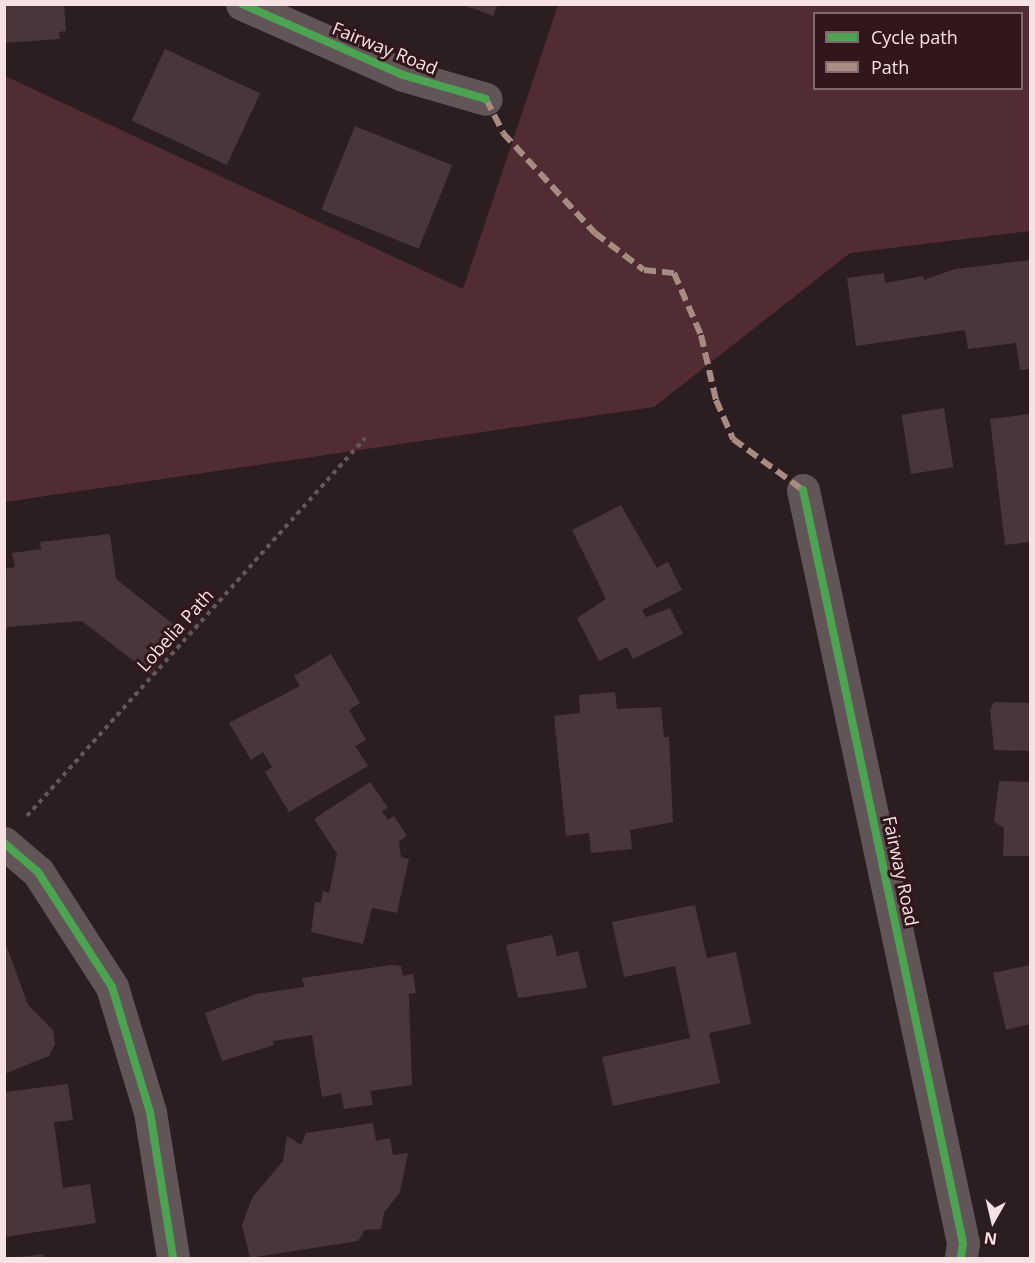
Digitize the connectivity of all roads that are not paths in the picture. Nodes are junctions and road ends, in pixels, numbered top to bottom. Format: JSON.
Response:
{"nodes":[{"id":1,"x":242,"y":4,"type":"edge"},
{"id":2,"x":486,"y":99,"type":"dead end"},
{"id":3,"x":803,"y":490,"type":"dead end"},
{"id":4,"x":12,"y":833,"type":"edge"},
{"id":5,"x":173,"y":1258,"type":"edge"},
{"id":6,"x":961,"y":1258,"type":"edge"}],
"edges":[{"from":1,"to":2,"type":"street","name":"Fairway Road"},
{"from":3,"to":6,"type":"street","name":"Fairway Road"},
{"from":4,"to":5,"type":"street"}]}
